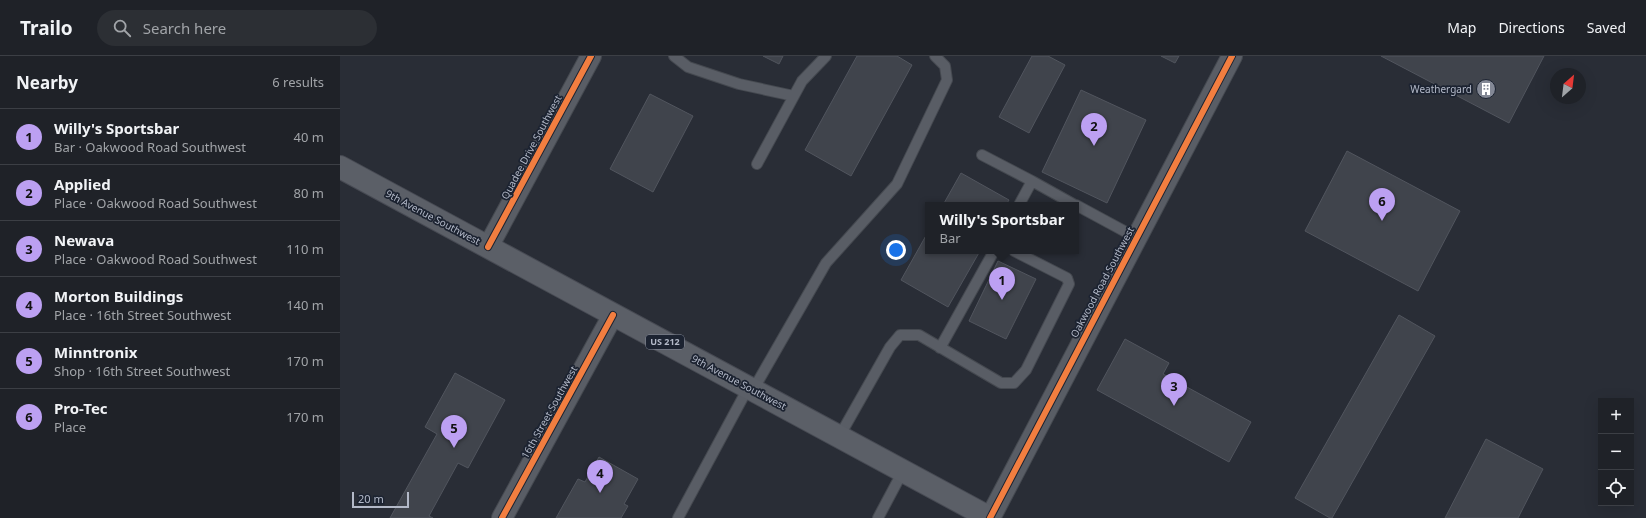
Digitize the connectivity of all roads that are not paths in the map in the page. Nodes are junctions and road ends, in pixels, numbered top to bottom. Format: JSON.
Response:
{"nodes":[{"id":1,"x":591,"y":56,"type":"edge"},
{"id":2,"x":674,"y":56,"type":"edge"},
{"id":3,"x":826,"y":56,"type":"edge"},
{"id":4,"x":935,"y":56,"type":"edge"},
{"id":5,"x":1232,"y":56,"type":"edge"},
{"id":6,"x":794,"y":96,"type":"junction"},
{"id":7,"x":982,"y":155,"type":"dead end"},
{"id":8,"x":757,"y":164,"type":"dead end"},
{"id":9,"x":340,"y":167,"type":"edge"},
{"id":10,"x":1032,"y":181,"type":"junction"},
{"id":11,"x":1021,"y":202,"type":"edge"},
{"id":12,"x":1070,"y":202,"type":"edge"},
{"id":13,"x":1079,"y":207,"type":"edge"},
{"id":14,"x":1137,"y":238,"type":"junction"},
{"id":15,"x":488,"y":247,"type":"junction"},
{"id":16,"x":992,"y":254,"type":"edge"},
{"id":17,"x":1020,"y":254,"type":"edge"},
{"id":18,"x":613,"y":315,"type":"junction"},
{"id":19,"x":940,"y":348,"type":"junction"},
{"id":20,"x":751,"y":389,"type":"junction"},
{"id":21,"x":839,"y":437,"type":"junction"},
{"id":22,"x":903,"y":471,"type":"junction"},
{"id":23,"x":502,"y":518,"type":"edge"},
{"id":24,"x":678,"y":518,"type":"edge"},
{"id":25,"x":878,"y":518,"type":"edge"},
{"id":26,"x":990,"y":518,"type":"edge"}],
"edges":[{"from":1,"to":15,"type":"street","name":"Quadee Drive Southwest"},
{"from":2,"to":6,"type":"lane"},
{"from":3,"to":6,"type":"lane"},
{"from":4,"to":20,"type":"lane"},
{"from":5,"to":14,"type":"street","name":"Oakwood Road Southwest"},
{"from":6,"to":8,"type":"lane"},
{"from":7,"to":10,"type":"lane"},
{"from":9,"to":15,"type":"main road","name":"9th Avenue Southwest","number":"US 212"},
{"from":10,"to":11,"type":"lane"},
{"from":10,"to":12,"type":"lane"},
{"from":13,"to":14,"type":"lane"},
{"from":14,"to":26,"type":"street","name":"Oakwood Road Southwest"},
{"from":15,"to":18,"type":"main road","name":"9th Avenue Southwest","number":"US 212"},
{"from":16,"to":19,"type":"lane"},
{"from":17,"to":19,"type":"lane"},
{"from":18,"to":20,"type":"main road","name":"9th Avenue Southwest","number":"US 212"},
{"from":18,"to":23,"type":"street","name":"16th Street Southwest"},
{"from":19,"to":21,"type":"lane"},
{"from":20,"to":21,"type":"main road","name":"9th Avenue Southwest","number":"US 212"},
{"from":20,"to":24,"type":"lane"},
{"from":21,"to":22,"type":"main road","name":"9th Avenue Southwest","number":"US 212"},
{"from":22,"to":25,"type":"lane"},
{"from":22,"to":26,"type":"main road","name":"9th Avenue Southwest","number":"US 212"}]}
